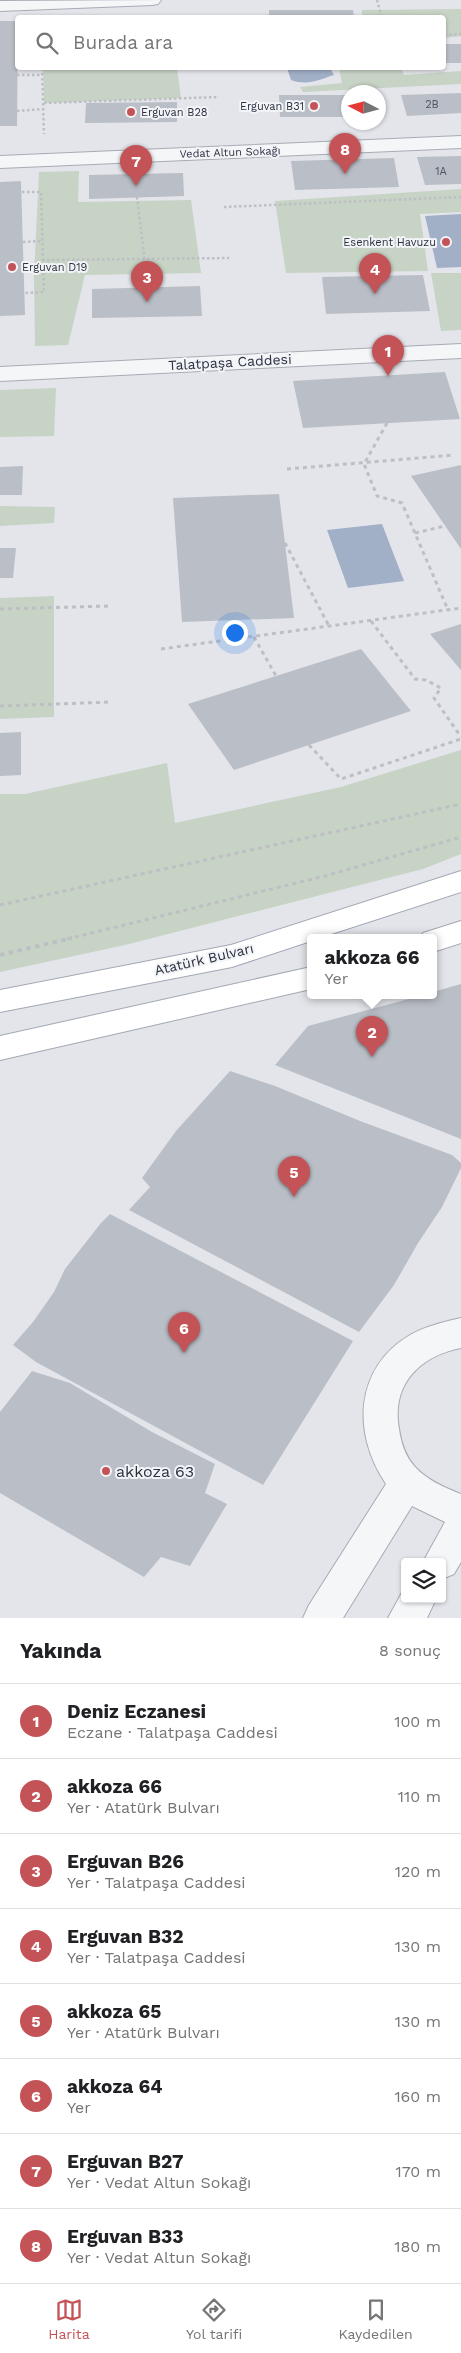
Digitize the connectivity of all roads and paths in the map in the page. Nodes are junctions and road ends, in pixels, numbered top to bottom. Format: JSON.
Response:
{"nodes":[{"id":1,"x":152,"y":0,"type":"edge"},
{"id":2,"x":377,"y":0,"type":"edge"},
{"id":3,"x":0,"y":6,"type":"edge"},
{"id":4,"x":381,"y":15,"type":"edge"},
{"id":5,"x":461,"y":34,"type":"edge"},
{"id":6,"x":446,"y":35,"type":"edge"},
{"id":7,"x":42,"y":70,"type":"edge"},
{"id":8,"x":17,"y":75,"type":"dead end"},
{"id":9,"x":42,"y":75,"type":"junction"},
{"id":10,"x":219,"y":97,"type":"dead end"},
{"id":11,"x":44,"y":104,"type":"junction"},
{"id":12,"x":43,"y":109,"type":"junction"},
{"id":13,"x":17,"y":111,"type":"dead end"},
{"id":14,"x":461,"y":142,"type":"edge"},
{"id":15,"x":44,"y":160,"type":"junction"},
{"id":16,"x":0,"y":162,"type":"edge"},
{"id":17,"x":22,"y":192,"type":"dead end"},
{"id":18,"x":461,"y":196,"type":"edge"},
{"id":19,"x":137,"y":198,"type":"dead end"},
{"id":20,"x":224,"y":207,"type":"dead end"},
{"id":21,"x":42,"y":241,"type":"junction"},
{"id":22,"x":23,"y":242,"type":"dead end"},
{"id":23,"x":229,"y":258,"type":"dead end"},
{"id":24,"x":145,"y":259,"type":"junction"},
{"id":25,"x":42,"y":260,"type":"junction"},
{"id":26,"x":148,"y":288,"type":"dead end"},
{"id":27,"x":24,"y":293,"type":"dead end"},
{"id":28,"x":461,"y":351,"type":"edge"},
{"id":29,"x":0,"y":374,"type":"edge"},
{"id":30,"x":387,"y":423,"type":"dead end"},
{"id":31,"x":454,"y":455,"type":"dead end"},
{"id":32,"x":364,"y":464,"type":"junction"},
{"id":33,"x":287,"y":469,"type":"dead end"},
{"id":34,"x":445,"y":526,"type":"dead end"},
{"id":35,"x":415,"y":533,"type":"junction"},
{"id":36,"x":285,"y":543,"type":"dead end"},
{"id":37,"x":109,"y":606,"type":"dead end"},
{"id":38,"x":461,"y":608,"type":"edge"},
{"id":39,"x":0,"y":609,"type":"edge"},
{"id":40,"x":448,"y":610,"type":"junction"},
{"id":41,"x":371,"y":620,"type":"junction"},
{"id":42,"x":329,"y":626,"type":"junction"},
{"id":43,"x":254,"y":636,"type":"junction"},
{"id":44,"x":161,"y":649,"type":"dead end"},
{"id":45,"x":276,"y":676,"type":"dead end"},
{"id":46,"x":111,"y":702,"type":"dead end"},
{"id":47,"x":0,"y":706,"type":"edge"},
{"id":48,"x":461,"y":738,"type":"edge"},
{"id":49,"x":309,"y":745,"type":"dead end"},
{"id":50,"x":461,"y":804,"type":"edge"},
{"id":51,"x":461,"y":837,"type":"edge"},
{"id":52,"x":461,"y":881,"type":"edge"},
{"id":53,"x":0,"y":905,"type":"edge"},
{"id":54,"x":461,"y":932,"type":"edge"},
{"id":55,"x":437,"y":940,"type":"edge"},
{"id":56,"x":0,"y":955,"type":"edge"},
{"id":57,"x":307,"y":979,"type":"edge"},
{"id":58,"x":0,"y":1001,"type":"edge"},
{"id":59,"x":0,"y":1048,"type":"edge"},
{"id":60,"x":461,"y":1333,"type":"edge"},
{"id":61,"x":406,"y":1482,"type":"junction"},
{"id":62,"x":461,"y":1511,"type":"edge"},
{"id":63,"x":461,"y":1529,"type":"edge"},
{"id":64,"x":443,"y":1558,"type":"edge"},
{"id":65,"x":416,"y":1603,"type":"edge"},
{"id":66,"x":322,"y":1618,"type":"edge"},
{"id":67,"x":407,"y":1618,"type":"edge"}],
"edges":[{"from":1,"to":3,"type":"street"},
{"from":2,"to":4,"type":"path"},
{"from":5,"to":6,"type":"path"},
{"from":7,"to":9,"type":"path"},
{"from":8,"to":9,"type":"path"},
{"from":9,"to":11,"type":"path"},
{"from":10,"to":11,"type":"path"},
{"from":11,"to":12,"type":"path"},
{"from":12,"to":13,"type":"path"},
{"from":12,"to":15,"type":"path"},
{"from":14,"to":15,"type":"street","name":"Vedat Altun Sokağı"},
{"from":15,"to":16,"type":"street","name":"Vedat Altun Sokağı"},
{"from":17,"to":21,"type":"path"},
{"from":18,"to":20,"type":"path"},
{"from":19,"to":24,"type":"path"},
{"from":21,"to":22,"type":"path"},
{"from":21,"to":25,"type":"path"},
{"from":23,"to":24,"type":"path"},
{"from":24,"to":25,"type":"path"},
{"from":24,"to":26,"type":"path"},
{"from":25,"to":27,"type":"path"},
{"from":28,"to":29,"type":"street","name":"Talatpaşa Caddesi"},
{"from":30,"to":32,"type":"path"},
{"from":31,"to":32,"type":"path"},
{"from":32,"to":33,"type":"path"},
{"from":32,"to":35,"type":"path"},
{"from":34,"to":35,"type":"path"},
{"from":35,"to":40,"type":"path"},
{"from":36,"to":42,"type":"path"},
{"from":37,"to":39,"type":"path"},
{"from":38,"to":40,"type":"path"},
{"from":40,"to":41,"type":"path"},
{"from":41,"to":42,"type":"path"},
{"from":41,"to":48,"type":"path"},
{"from":42,"to":43,"type":"path"},
{"from":43,"to":44,"type":"path"},
{"from":43,"to":45,"type":"path"},
{"from":46,"to":47,"type":"path"},
{"from":48,"to":49,"type":"path"},
{"from":50,"to":53,"type":"path"},
{"from":51,"to":56,"type":"path"},
{"from":52,"to":58,"type":"main road","name":"Atatürk Bulvarı"},
{"from":54,"to":55,"type":"main road"},
{"from":57,"to":59,"type":"main road"},
{"from":60,"to":61,"type":"street"},
{"from":61,"to":62,"type":"street"},
{"from":61,"to":66,"type":"street"},
{"from":63,"to":64,"type":"street"},
{"from":65,"to":67,"type":"street"}]}
